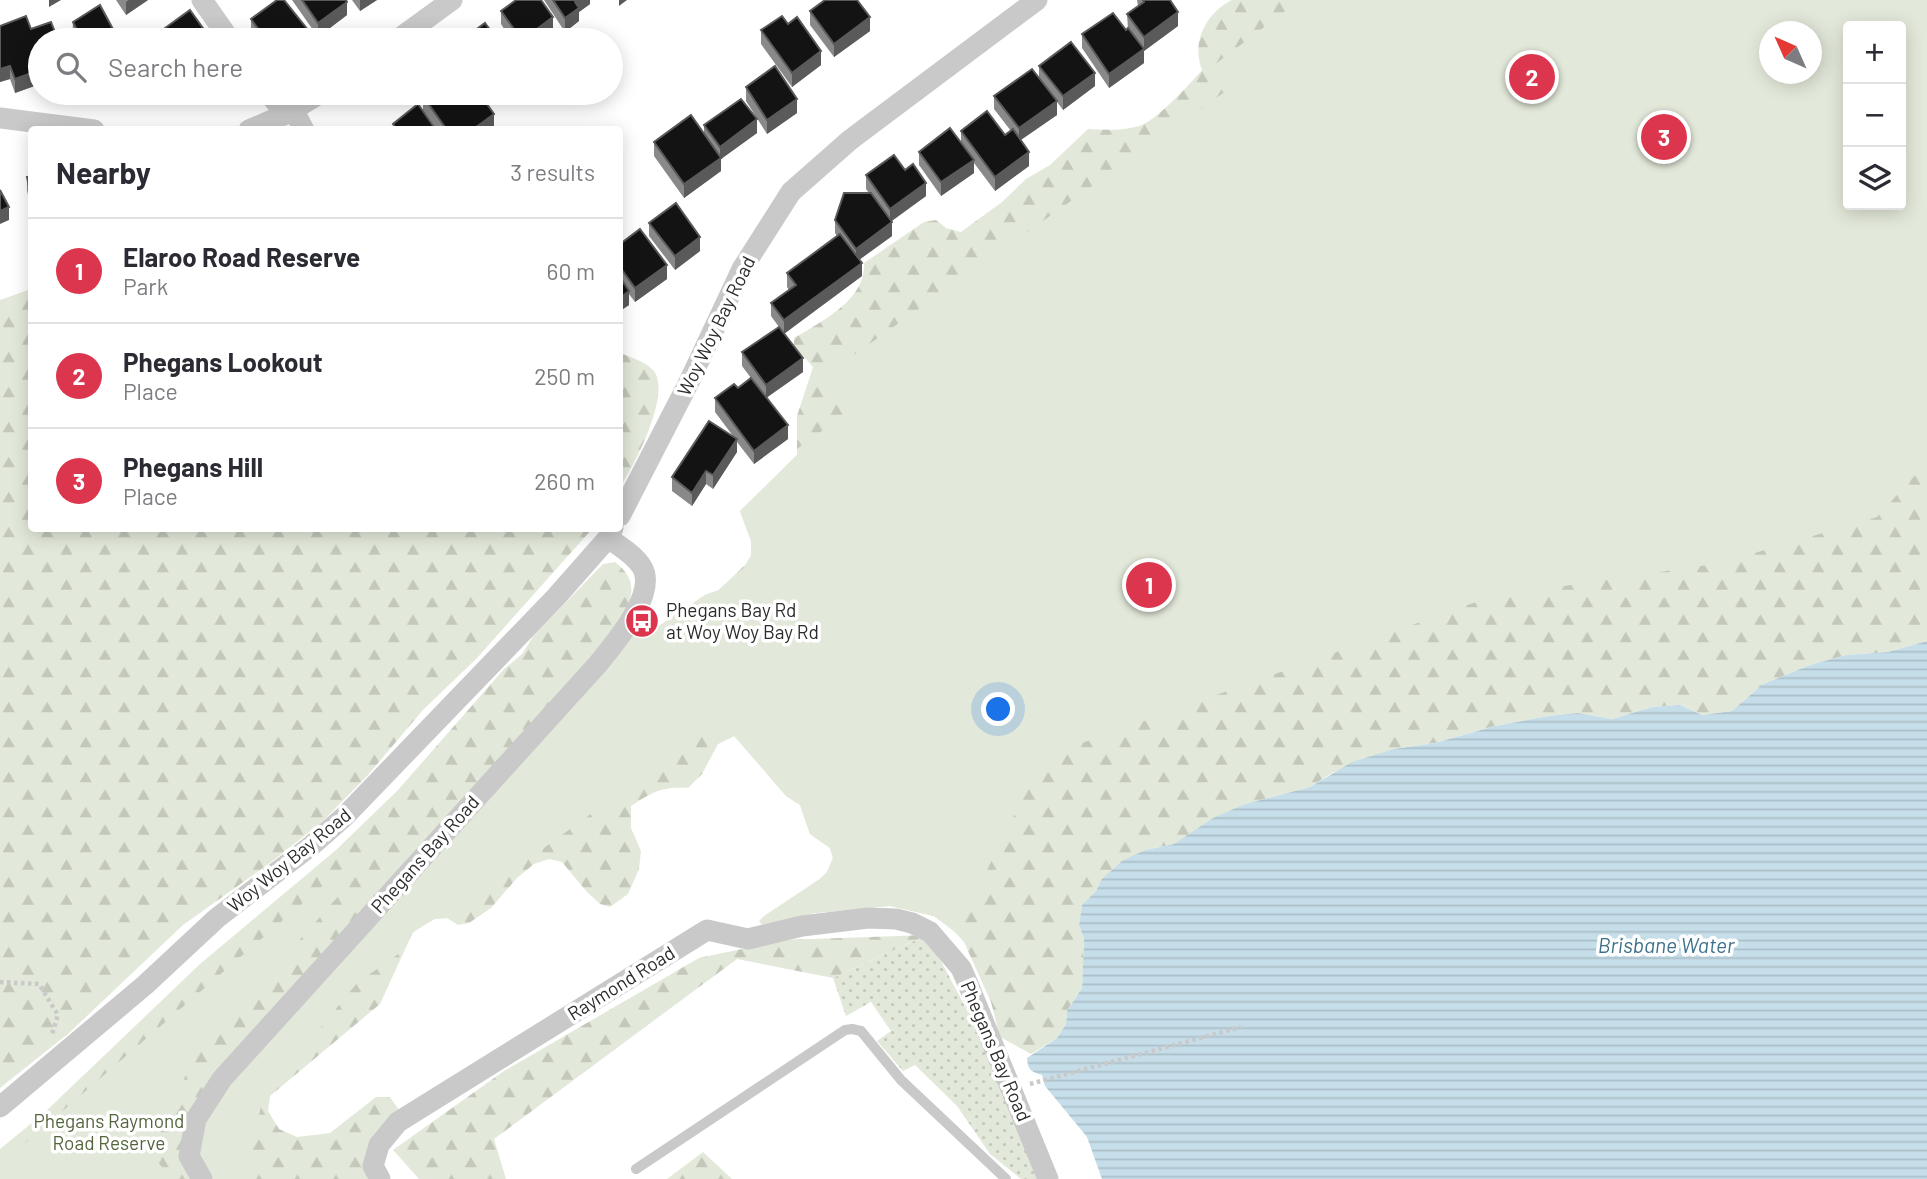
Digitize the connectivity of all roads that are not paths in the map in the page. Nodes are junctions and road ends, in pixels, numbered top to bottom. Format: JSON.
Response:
{"nodes":[{"id":1,"x":202,"y":0,"type":"edge"},
{"id":2,"x":452,"y":0,"type":"edge"},
{"id":3,"x":1037,"y":0,"type":"edge"},
{"id":4,"x":222,"y":28,"type":"edge"},
{"id":5,"x":414,"y":28,"type":"edge"},
{"id":6,"x":282,"y":105,"type":"edge"},
{"id":7,"x":301,"y":105,"type":"edge"},
{"id":8,"x":290,"y":112,"type":"junction"},
{"id":9,"x":0,"y":118,"type":"edge"},
{"id":10,"x":63,"y":126,"type":"edge"},
{"id":11,"x":258,"y":126,"type":"edge"},
{"id":12,"x":301,"y":126,"type":"edge"},
{"id":13,"x":623,"y":510,"type":"edge"},
{"id":14,"x":610,"y":533,"type":"edge"},
{"id":15,"x":930,"y":932,"type":"joint"},
{"id":16,"x":0,"y":1107,"type":"edge"},
{"id":17,"x":636,"y":1168,"type":"dead end"},
{"id":18,"x":202,"y":1179,"type":"edge"},
{"id":19,"x":380,"y":1179,"type":"edge"},
{"id":20,"x":1006,"y":1179,"type":"edge"},
{"id":21,"x":1048,"y":1179,"type":"edge"}],
"edges":[{"from":1,"to":4,"type":"street"},
{"from":2,"to":5,"type":"street"},
{"from":3,"to":13,"type":"street","name":"Woy Woy Bay Road"},
{"from":6,"to":8,"type":"street"},
{"from":7,"to":8,"type":"street"},
{"from":8,"to":11,"type":"street"},
{"from":8,"to":12,"type":"street"},
{"from":9,"to":10,"type":"street"},
{"from":14,"to":16,"type":"street","name":"Woy Woy Bay Road"},
{"from":14,"to":18,"type":"street","name":"Phegans Bay Road"},
{"from":15,"to":19,"type":"street","name":"Raymond Road"},
{"from":15,"to":21,"type":"street","name":"Phegans Bay Road"},
{"from":17,"to":20,"type":"lane"}]}
